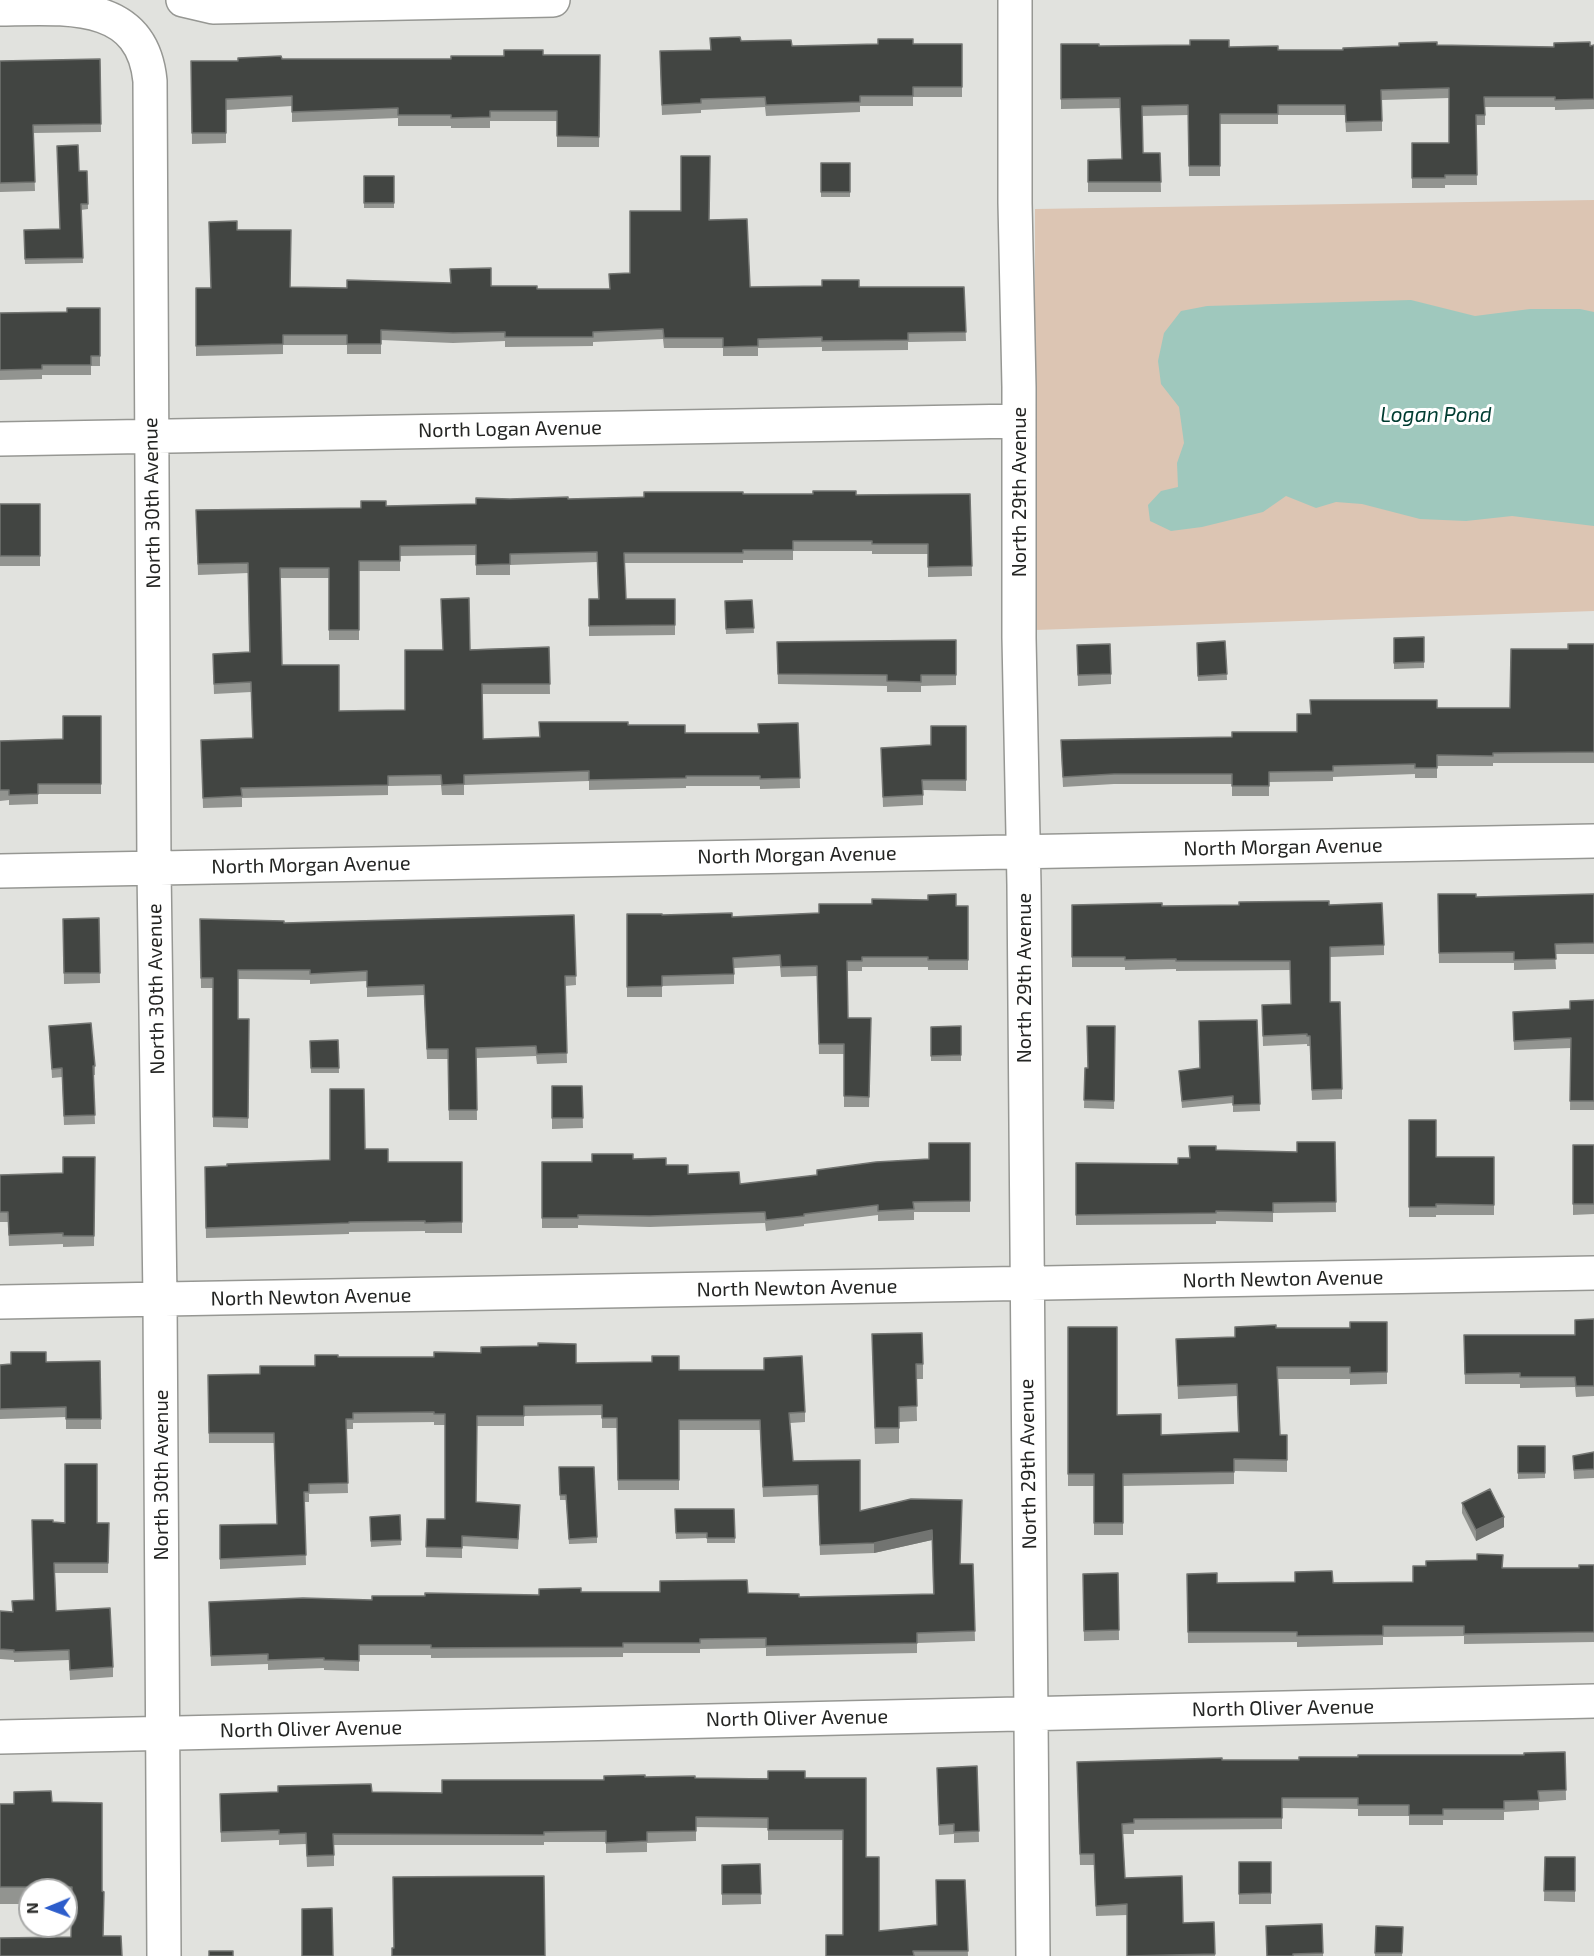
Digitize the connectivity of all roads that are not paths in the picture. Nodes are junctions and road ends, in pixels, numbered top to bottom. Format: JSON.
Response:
{"nodes":[{"id":1,"x":183,"y":0,"type":"edge"},
{"id":2,"x":553,"y":0,"type":"edge"},
{"id":3,"x":1015,"y":0,"type":"edge"},
{"id":4,"x":0,"y":9,"type":"edge"},
{"id":5,"x":1019,"y":421,"type":"junction"},
{"id":6,"x":151,"y":436,"type":"junction"},
{"id":7,"x":0,"y":439,"type":"edge"},
{"id":8,"x":1594,"y":841,"type":"edge"},
{"id":9,"x":1023,"y":851,"type":"junction"},
{"id":10,"x":154,"y":868,"type":"junction"},
{"id":11,"x":0,"y":871,"type":"edge"},
{"id":12,"x":1594,"y":1273,"type":"edge"},
{"id":13,"x":1026,"y":1284,"type":"junction"},
{"id":14,"x":160,"y":1300,"type":"junction"},
{"id":15,"x":0,"y":1302,"type":"edge"},
{"id":16,"x":1594,"y":1701,"type":"edge"},
{"id":17,"x":1031,"y":1713,"type":"junction"},
{"id":18,"x":164,"y":1732,"type":"junction"},
{"id":19,"x":0,"y":1737,"type":"edge"},
{"id":20,"x":165,"y":1956,"type":"edge"},
{"id":21,"x":1033,"y":1956,"type":"edge"}],
"edges":[{"from":1,"to":2,"type":"street"},
{"from":3,"to":5,"type":"street","name":"North 29th Avenue"},
{"from":4,"to":6,"type":"street","name":"North 30th Avenue"},
{"from":5,"to":6,"type":"street","name":"North Logan Avenue"},
{"from":5,"to":9,"type":"street","name":"North 29th Avenue"},
{"from":6,"to":7,"type":"street","name":"North Logan Avenue"},
{"from":6,"to":10,"type":"street","name":"North 30th Avenue"},
{"from":8,"to":9,"type":"street","name":"North Morgan Avenue"},
{"from":9,"to":10,"type":"street","name":"North Morgan Avenue"},
{"from":9,"to":13,"type":"street","name":"North 29th Avenue"},
{"from":10,"to":11,"type":"street","name":"North Morgan Avenue"},
{"from":10,"to":14,"type":"street","name":"North 30th Avenue"},
{"from":12,"to":13,"type":"street","name":"North Newton Avenue"},
{"from":13,"to":14,"type":"street","name":"North Newton Avenue"},
{"from":13,"to":17,"type":"street","name":"North 29th Avenue"},
{"from":14,"to":15,"type":"street","name":"North Newton Avenue"},
{"from":14,"to":18,"type":"street","name":"North 30th Avenue"},
{"from":16,"to":17,"type":"street","name":"North Oliver Avenue"},
{"from":17,"to":18,"type":"street","name":"North Oliver Avenue"},
{"from":17,"to":21,"type":"street","name":"North 29th Avenue"},
{"from":18,"to":19,"type":"street","name":"North Oliver Avenue"},
{"from":18,"to":20,"type":"street","name":"North 30th Avenue"}]}
